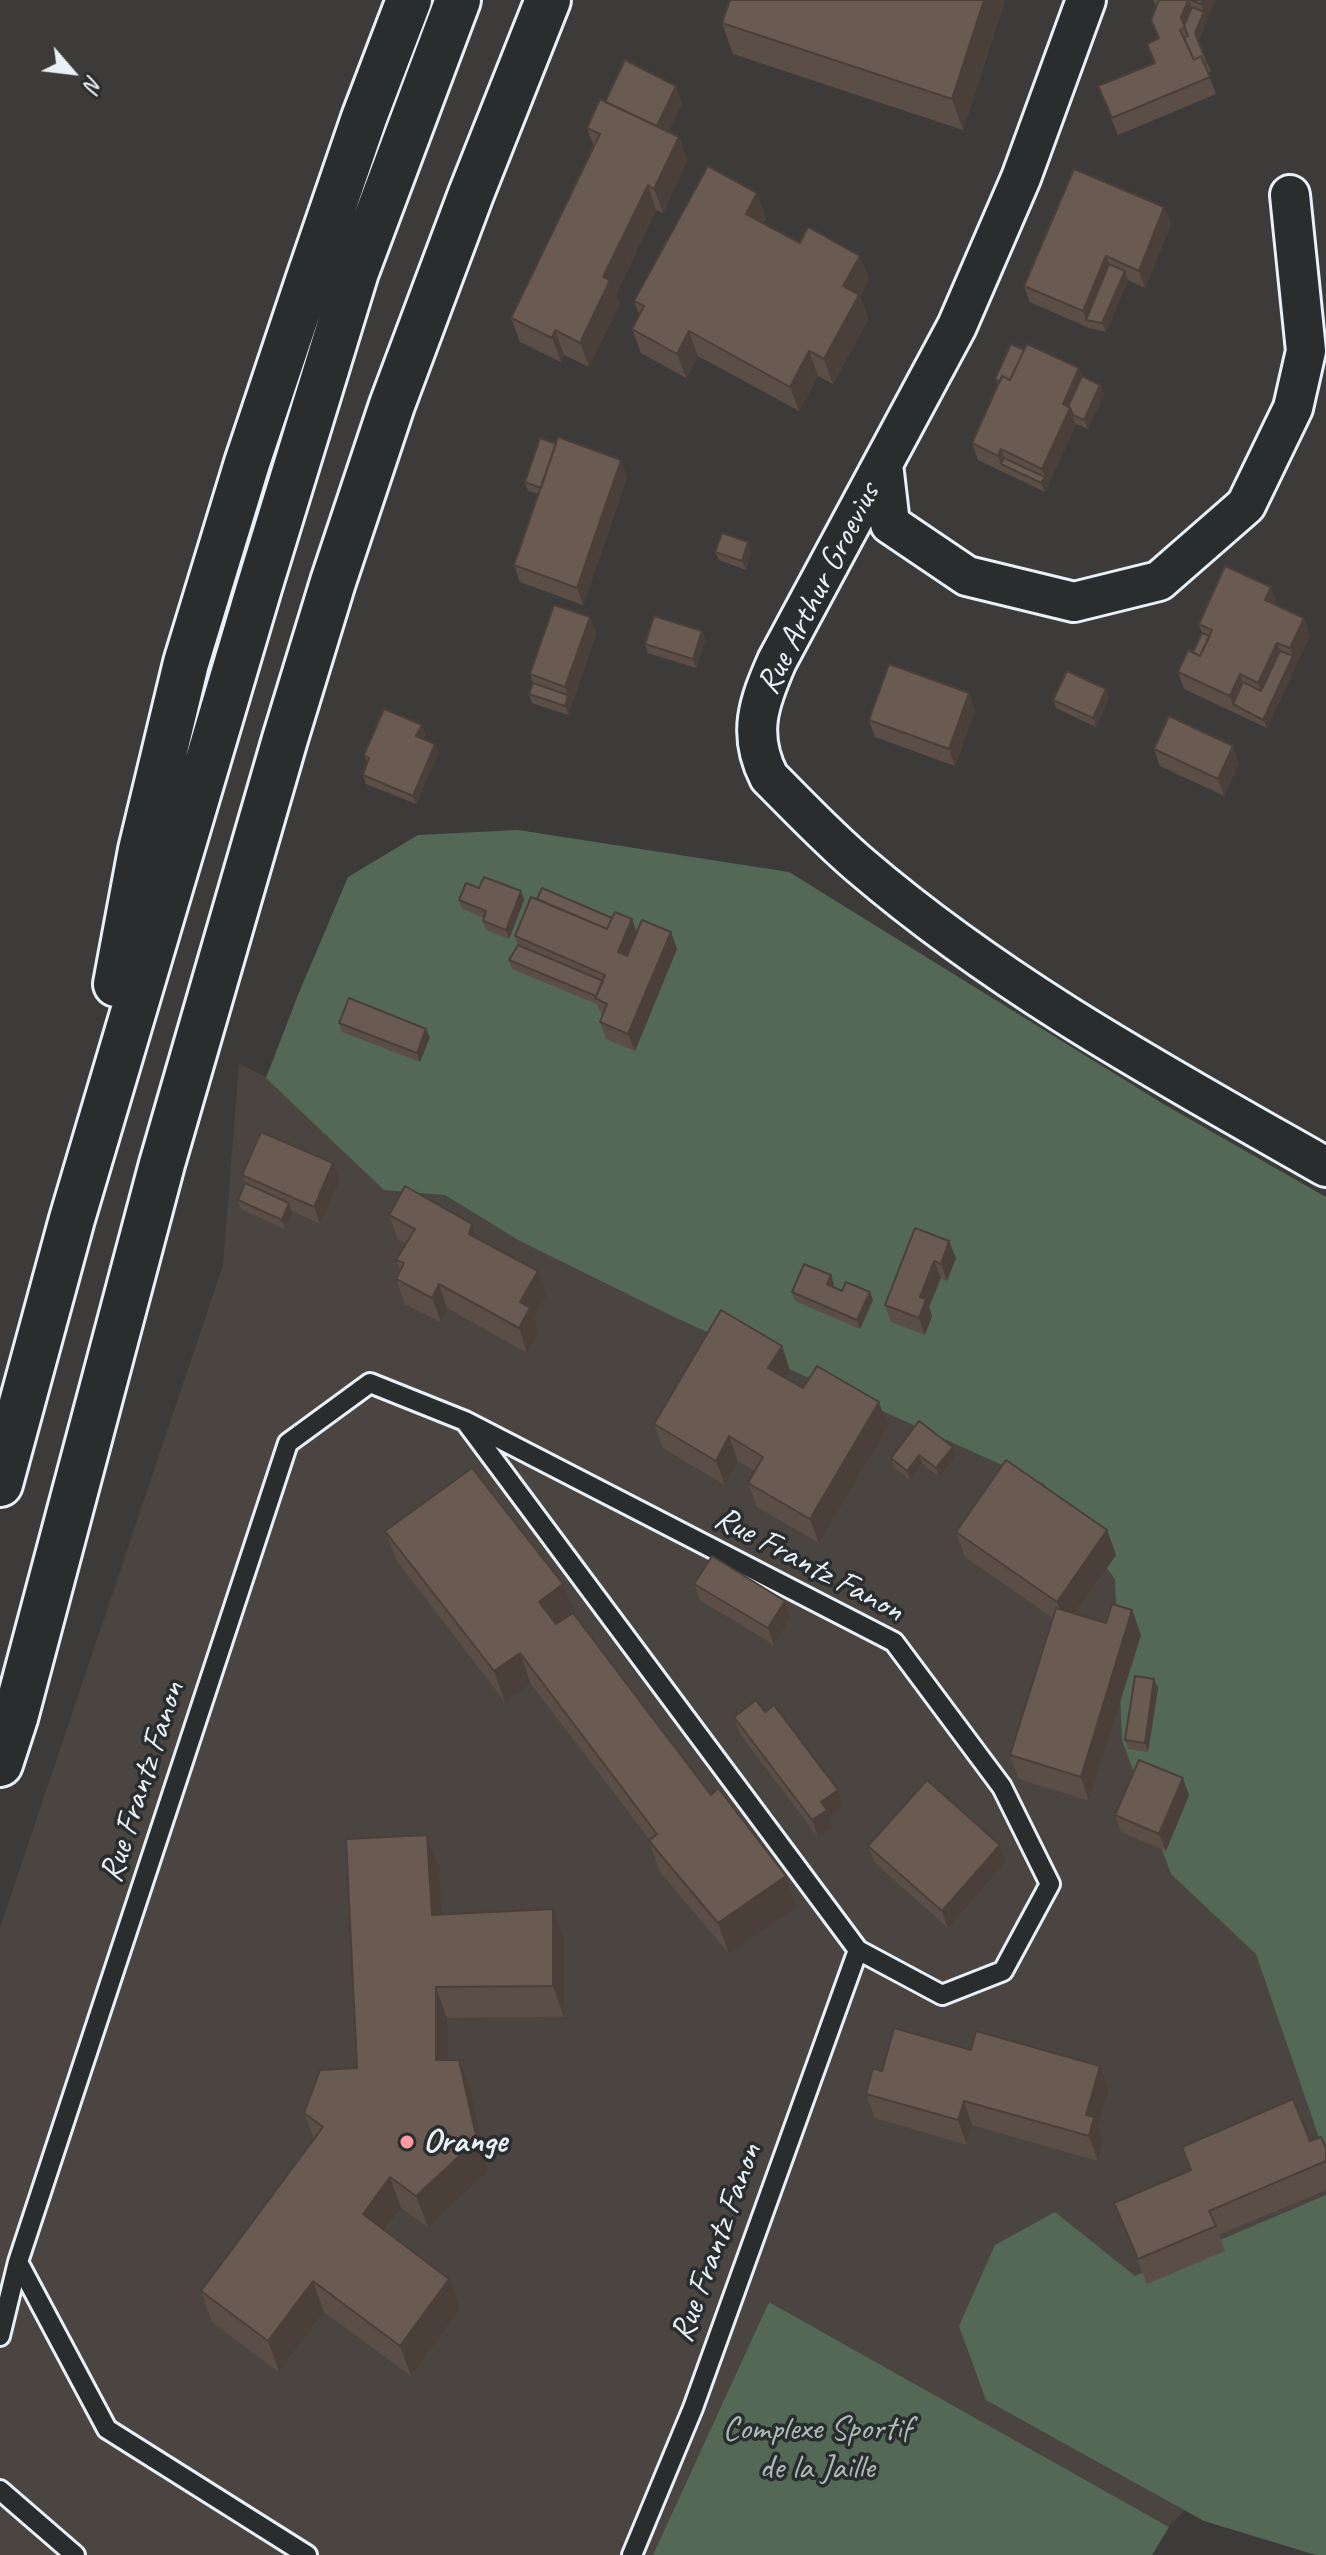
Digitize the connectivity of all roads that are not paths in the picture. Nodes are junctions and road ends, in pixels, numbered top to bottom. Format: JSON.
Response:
{"nodes":[{"id":1,"x":409,"y":0,"type":"edge"},
{"id":2,"x":458,"y":0,"type":"edge"},
{"id":3,"x":548,"y":0,"type":"edge"},
{"id":4,"x":557,"y":0,"type":"edge"},
{"id":5,"x":1086,"y":0,"type":"edge"},
{"id":6,"x":517,"y":82,"type":"junction"},
{"id":7,"x":1290,"y":195,"type":"dead end"},
{"id":8,"x":883,"y":464,"type":"junction"},
{"id":9,"x":1326,"y":1167,"type":"edge"},
{"id":10,"x":72,"y":1219,"type":"junction"},
{"id":11,"x":465,"y":1421,"type":"junction"},
{"id":12,"x":0,"y":1484,"type":"edge"},
{"id":13,"x":0,"y":1764,"type":"edge"},
{"id":14,"x":858,"y":1950,"type":"junction"},
{"id":15,"x":18,"y":2262,"type":"junction"},
{"id":16,"x":0,"y":2336,"type":"edge"},
{"id":17,"x":0,"y":2490,"type":"edge"},
{"id":18,"x":75,"y":2555,"type":"edge"},
{"id":19,"x":307,"y":2555,"type":"edge"},
{"id":20,"x":632,"y":2555,"type":"edge"}],
"edges":[{"from":1,"to":10,"type":"highway"},
{"from":2,"to":10,"type":"highway"},
{"from":3,"to":6,"type":"highway"},
{"from":4,"to":6,"type":"highway"},
{"from":5,"to":8,"type":"street","name":"Rue Arthur Groevius"},
{"from":6,"to":13,"type":"highway"},
{"from":7,"to":8,"type":"street"},
{"from":8,"to":9,"type":"street","name":"Rue Arthur Groevius"},
{"from":10,"to":12,"type":"highway"},
{"from":11,"to":14,"type":"lane","name":"Rue Frantz Fanon"},
{"from":11,"to":14,"type":"lane","name":"Rue Frantz Fanon"},
{"from":11,"to":15,"type":"lane","name":"Rue Frantz Fanon"},
{"from":14,"to":20,"type":"lane","name":"Rue Frantz Fanon"},
{"from":15,"to":16,"type":"lane","name":"Rue Frantz Fanon"},
{"from":15,"to":19,"type":"lane"},
{"from":17,"to":18,"type":"lane"}]}
